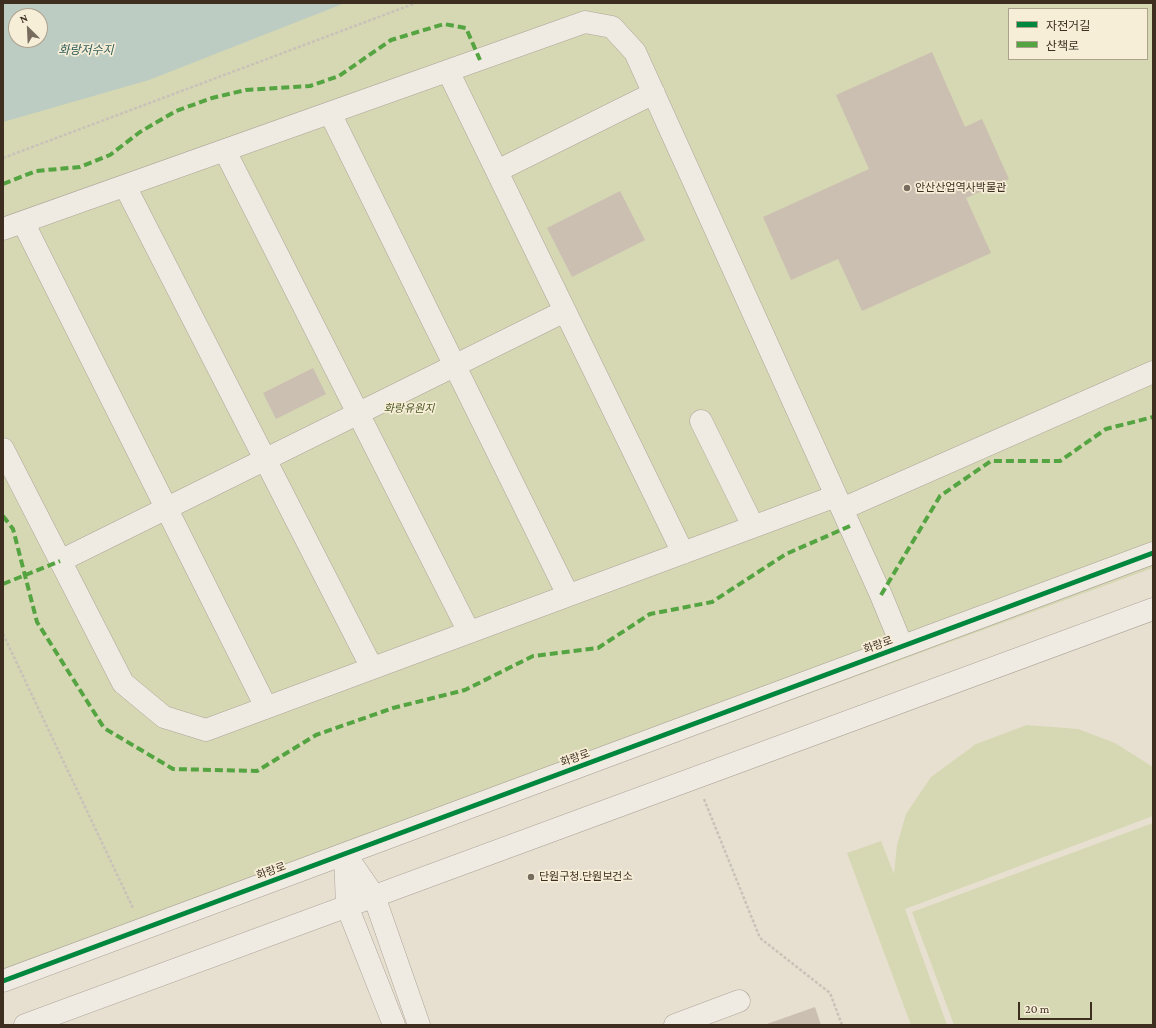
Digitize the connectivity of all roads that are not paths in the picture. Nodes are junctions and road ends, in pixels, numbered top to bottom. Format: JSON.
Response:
{"nodes":[{"id":1,"x":448,"y":71,"type":"junction"},
{"id":2,"x":654,"y":93,"type":"junction"},
{"id":3,"x":330,"y":113,"type":"junction"},
{"id":4,"x":225,"y":151,"type":"junction"},
{"id":5,"x":496,"y":171,"type":"junction"},
{"id":6,"x":126,"y":186,"type":"junction"},
{"id":7,"x":23,"y":222,"type":"junction"},
{"id":8,"x":3,"y":229,"type":"edge"},
{"id":9,"x":565,"y":311,"type":"junction"},
{"id":10,"x":455,"y":366,"type":"junction"},
{"id":11,"x":1153,"y":372,"type":"edge"},
{"id":12,"x":358,"y":413,"type":"junction"},
{"id":13,"x":701,"y":421,"type":"dead end"},
{"id":14,"x":3,"y":449,"type":"edge"},
{"id":15,"x":265,"y":460,"type":"junction"},
{"id":16,"x":839,"y":502,"type":"junction"},
{"id":17,"x":166,"y":508,"type":"junction"},
{"id":18,"x":753,"y":526,"type":"junction"},
{"id":19,"x":682,"y":553,"type":"junction"},
{"id":20,"x":1153,"y":553,"type":"edge"},
{"id":21,"x":60,"y":561,"type":"junction"},
{"id":22,"x":568,"y":595,"type":"junction"},
{"id":23,"x":1153,"y":609,"type":"edge"},
{"id":24,"x":469,"y":632,"type":"junction"},
{"id":25,"x":902,"y":646,"type":"junction"},
{"id":26,"x":372,"y":668,"type":"junction"},
{"id":27,"x":266,"y":707,"type":"junction"},
{"id":28,"x":345,"y":854,"type":"junction"},
{"id":29,"x":374,"y":896,"type":"junction"},
{"id":30,"x":347,"y":906,"type":"junction"},
{"id":31,"x":3,"y":981,"type":"edge"},
{"id":32,"x":739,"y":1002,"type":"dead end"},
{"id":33,"x":25,"y":1025,"type":"edge"},
{"id":34,"x":394,"y":1025,"type":"edge"},
{"id":35,"x":419,"y":1025,"type":"edge"},
{"id":36,"x":675,"y":1025,"type":"edge"}],
"edges":[{"from":1,"to":2,"type":"street"},
{"from":1,"to":3,"type":"street"},
{"from":1,"to":5,"type":"street"},
{"from":2,"to":5,"type":"street"},
{"from":2,"to":16,"type":"street"},
{"from":3,"to":4,"type":"street"},
{"from":3,"to":10,"type":"street"},
{"from":4,"to":6,"type":"street"},
{"from":4,"to":12,"type":"street"},
{"from":5,"to":9,"type":"street"},
{"from":6,"to":7,"type":"street"},
{"from":6,"to":15,"type":"street"},
{"from":7,"to":8,"type":"street"},
{"from":7,"to":17,"type":"street"},
{"from":9,"to":10,"type":"street"},
{"from":9,"to":19,"type":"street"},
{"from":10,"to":12,"type":"street"},
{"from":10,"to":22,"type":"street"},
{"from":11,"to":16,"type":"street"},
{"from":12,"to":15,"type":"street"},
{"from":12,"to":24,"type":"street"},
{"from":13,"to":18,"type":"street"},
{"from":14,"to":21,"type":"street"},
{"from":15,"to":17,"type":"street"},
{"from":15,"to":26,"type":"street"},
{"from":16,"to":18,"type":"street"},
{"from":16,"to":25,"type":"street"},
{"from":17,"to":21,"type":"street"},
{"from":17,"to":27,"type":"street"},
{"from":18,"to":19,"type":"street"},
{"from":19,"to":22,"type":"street"},
{"from":20,"to":25,"type":"street","name":"화랑로"},
{"from":21,"to":27,"type":"street"},
{"from":22,"to":24,"type":"street"},
{"from":23,"to":29,"type":"street"},
{"from":24,"to":26,"type":"street"},
{"from":25,"to":28,"type":"street","name":"화랑로"},
{"from":26,"to":27,"type":"street"},
{"from":28,"to":29,"type":"street"},
{"from":28,"to":30,"type":"street"},
{"from":28,"to":31,"type":"street","name":"화랑로"},
{"from":29,"to":30,"type":"street"},
{"from":29,"to":35,"type":"street"},
{"from":30,"to":33,"type":"street"},
{"from":30,"to":34,"type":"street"},
{"from":32,"to":36,"type":"street"}]}
